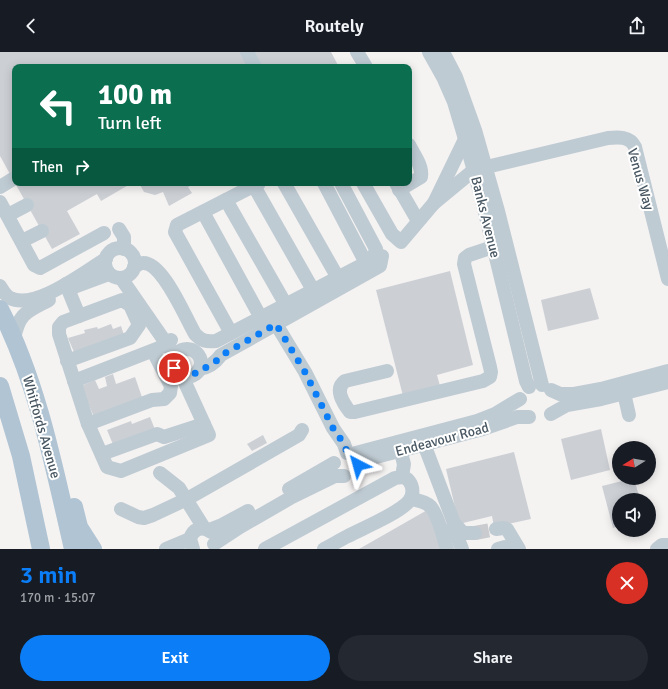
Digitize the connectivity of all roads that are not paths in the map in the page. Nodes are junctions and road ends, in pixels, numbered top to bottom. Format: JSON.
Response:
{"nodes":[{"id":1,"x":247,"y":52,"type":"edge"},
{"id":2,"x":357,"y":52,"type":"edge"},
{"id":3,"x":429,"y":52,"type":"edge"},
{"id":4,"x":443,"y":52,"type":"edge"},
{"id":5,"x":253,"y":64,"type":"edge"},
{"id":6,"x":364,"y":64,"type":"edge"},
{"id":7,"x":465,"y":139,"type":"junction"},
{"id":8,"x":412,"y":150,"type":"edge"},
{"id":9,"x":480,"y":169,"type":"junction"},
{"id":10,"x":12,"y":180,"type":"edge"},
{"id":11,"x":412,"y":181,"type":"edge"},
{"id":12,"x":253,"y":186,"type":"edge"},
{"id":13,"x":258,"y":186,"type":"edge"},
{"id":14,"x":286,"y":186,"type":"edge"},
{"id":15,"x":326,"y":186,"type":"edge"},
{"id":16,"x":344,"y":186,"type":"edge"},
{"id":17,"x":365,"y":186,"type":"edge"},
{"id":18,"x":398,"y":186,"type":"edge"},
{"id":19,"x":0,"y":187,"type":"edge"},
{"id":20,"x":454,"y":187,"type":"junction"},
{"id":21,"x":481,"y":196,"type":"junction"},
{"id":22,"x":226,"y":200,"type":"junction"},
{"id":23,"x":0,"y":202,"type":"edge"},
{"id":24,"x":27,"y":205,"type":"dead end"},
{"id":25,"x":202,"y":212,"type":"junction"},
{"id":26,"x":425,"y":213,"type":"junction"},
{"id":27,"x":8,"y":215,"type":"junction"},
{"id":28,"x":120,"y":229,"type":"dead end"},
{"id":29,"x":42,"y":231,"type":"dead end"},
{"id":30,"x":104,"y":233,"type":"dead end"},
{"id":31,"x":22,"y":242,"type":"junction"},
{"id":32,"x":493,"y":247,"type":"junction"},
{"id":33,"x":382,"y":256,"type":"dead end"},
{"id":34,"x":106,"y":259,"type":"junction"},
{"id":35,"x":366,"y":263,"type":"junction"},
{"id":36,"x":125,"y":266,"type":"junction"},
{"id":37,"x":338,"y":278,"type":"junction"},
{"id":38,"x":668,"y":279,"type":"edge"},
{"id":39,"x":0,"y":286,"type":"edge"},
{"id":40,"x":67,"y":287,"type":"junction"},
{"id":41,"x":313,"y":290,"type":"junction"},
{"id":42,"x":286,"y":304,"type":"junction"},
{"id":43,"x":0,"y":309,"type":"edge"},
{"id":44,"x":79,"y":316,"type":"junction"},
{"id":45,"x":261,"y":318,"type":"junction"},
{"id":46,"x":276,"y":324,"type":"junction"},
{"id":47,"x":231,"y":334,"type":"junction"},
{"id":48,"x":14,"y":339,"type":"junction"},
{"id":49,"x":168,"y":342,"type":"junction"},
{"id":50,"x":153,"y":351,"type":"junction"},
{"id":51,"x":178,"y":353,"type":"junction"},
{"id":52,"x":67,"y":361,"type":"junction"},
{"id":53,"x":199,"y":364,"type":"junction"},
{"id":54,"x":387,"y":371,"type":"dead end"},
{"id":55,"x":668,"y":371,"type":"edge"},
{"id":56,"x":185,"y":379,"type":"junction"},
{"id":57,"x":74,"y":381,"type":"junction"},
{"id":58,"x":668,"y":382,"type":"edge"},
{"id":59,"x":0,"y":386,"type":"edge"},
{"id":60,"x":541,"y":387,"type":"junction"},
{"id":61,"x":624,"y":393,"type":"junction"},
{"id":62,"x":342,"y":398,"type":"junction"},
{"id":63,"x":520,"y":399,"type":"junction"},
{"id":64,"x":323,"y":406,"type":"junction"},
{"id":65,"x":551,"y":414,"type":"junction"},
{"id":66,"x":629,"y":415,"type":"dead end"},
{"id":67,"x":529,"y":417,"type":"junction"},
{"id":68,"x":202,"y":420,"type":"junction"},
{"id":69,"x":88,"y":424,"type":"junction"},
{"id":70,"x":302,"y":430,"type":"dead end"},
{"id":71,"x":424,"y":444,"type":"junction"},
{"id":72,"x":399,"y":446,"type":"junction"},
{"id":73,"x":50,"y":451,"type":"junction"},
{"id":74,"x":102,"y":454,"type":"junction"},
{"id":75,"x":346,"y":458,"type":"junction"},
{"id":76,"x":160,"y":473,"type":"dead end"},
{"id":77,"x":402,"y":477,"type":"junction"},
{"id":78,"x":411,"y":498,"type":"junction"},
{"id":79,"x":189,"y":505,"type":"junction"},
{"id":80,"x":121,"y":509,"type":"dead end"},
{"id":81,"x":454,"y":523,"type":"junction"},
{"id":82,"x":496,"y":529,"type":"tunnel mouth"},
{"id":83,"x":475,"y":533,"type":"tunnel mouth"},
{"id":84,"x":198,"y":535,"type":"edge"},
{"id":85,"x":41,"y":545,"type":"edge"},
{"id":86,"x":213,"y":547,"type":"edge"},
{"id":87,"x":507,"y":548,"type":"edge"},
{"id":88,"x":73,"y":549,"type":"edge"},
{"id":89,"x":94,"y":549,"type":"edge"},
{"id":90,"x":166,"y":549,"type":"edge"},
{"id":91,"x":265,"y":549,"type":"edge"},
{"id":92,"x":324,"y":549,"type":"edge"},
{"id":93,"x":447,"y":549,"type":"edge"},
{"id":94,"x":462,"y":549,"type":"edge"}],
"edges":[{"from":1,"to":5,"type":"street"},
{"from":2,"to":6,"type":"street"},
{"from":3,"to":7,"type":"street","name":"Banks Avenue"},
{"from":4,"to":9,"type":"street","name":"Banks Avenue"},
{"from":7,"to":9,"type":"street","name":"Banks Avenue"},
{"from":7,"to":26,"type":"street"},
{"from":8,"to":11,"type":"street"},
{"from":9,"to":20,"type":"street"},
{"from":9,"to":21,"type":"street","name":"Banks Avenue"},
{"from":9,"to":38,"type":"street","name":"Venus Way"},
{"from":9,"to":60,"type":"street","name":"Banks Avenue"},
{"from":10,"to":19,"type":"street"},
{"from":12,"to":22,"type":"street"},
{"from":13,"to":41,"type":"street"},
{"from":14,"to":37,"type":"street"},
{"from":15,"to":35,"type":"street"},
{"from":16,"to":35,"type":"street"},
{"from":17,"to":26,"type":"street"},
{"from":18,"to":26,"type":"street"},
{"from":20,"to":21,"type":"street"},
{"from":20,"to":26,"type":"street"},
{"from":21,"to":32,"type":"street","name":"Banks Avenue"},
{"from":22,"to":25,"type":"street"},
{"from":22,"to":42,"type":"street"},
{"from":23,"to":27,"type":"street"},
{"from":24,"to":27,"type":"street"},
{"from":25,"to":45,"type":"street"},
{"from":25,"to":47,"type":"street"},
{"from":27,"to":31,"type":"street"},
{"from":28,"to":36,"type":"street"},
{"from":29,"to":31,"type":"street"},
{"from":30,"to":31,"type":"street"},
{"from":32,"to":60,"type":"street","name":"Banks Avenue"},
{"from":32,"to":62,"type":"street"},
{"from":33,"to":46,"type":"street"},
{"from":34,"to":36,"type":"street"},
{"from":34,"to":36,"type":"street"},
{"from":34,"to":40,"type":"street"},
{"from":35,"to":37,"type":"street"},
{"from":36,"to":40,"type":"street"},
{"from":36,"to":47,"type":"street"},
{"from":36,"to":49,"type":"street"},
{"from":37,"to":41,"type":"street"},
{"from":39,"to":40,"type":"street"},
{"from":40,"to":44,"type":"street"},
{"from":40,"to":48,"type":"street"},
{"from":41,"to":42,"type":"street"},
{"from":42,"to":45,"type":"street"},
{"from":43,"to":48,"type":"main road","name":"Whitfords Avenue"},
{"from":44,"to":52,"type":"street"},
{"from":44,"to":52,"type":"street"},
{"from":45,"to":47,"type":"street"},
{"from":46,"to":53,"type":"street"},
{"from":46,"to":64,"type":"street"},
{"from":48,"to":73,"type":"main road","name":"Whitfords Avenue"},
{"from":49,"to":50,"type":"street"},
{"from":49,"to":51,"type":"street"},
{"from":50,"to":57,"type":"street"},
{"from":50,"to":69,"type":"street"},
{"from":51,"to":53,"type":"street"},
{"from":51,"to":56,"type":"street"},
{"from":52,"to":57,"type":"street"},
{"from":53,"to":56,"type":"street"},
{"from":54,"to":62,"type":"street"},
{"from":55,"to":60,"type":"street"},
{"from":56,"to":68,"type":"street"},
{"from":57,"to":69,"type":"street"},
{"from":58,"to":61,"type":"street"},
{"from":59,"to":85,"type":"main road","name":"Whitfords Avenue"},
{"from":60,"to":63,"type":"street"},
{"from":60,"to":65,"type":"street"},
{"from":61,"to":65,"type":"street"},
{"from":61,"to":66,"type":"street"},
{"from":62,"to":64,"type":"street"},
{"from":63,"to":67,"type":"street"},
{"from":63,"to":72,"type":"street","name":"Endeavour Road"},
{"from":64,"to":75,"type":"street"},
{"from":65,"to":67,"type":"street"},
{"from":67,"to":71,"type":"street","name":"Endeavour Road"},
{"from":68,"to":74,"type":"street"},
{"from":68,"to":74,"type":"street"},
{"from":69,"to":74,"type":"street"},
{"from":70,"to":79,"type":"street"},
{"from":71,"to":72,"type":"street","name":"Endeavour Road"},
{"from":71,"to":81,"type":"street"},
{"from":72,"to":75,"type":"street","name":"Endeavour Road"},
{"from":72,"to":77,"type":"street"},
{"from":73,"to":88,"type":"main road","name":"Whitfords Avenue"},
{"from":73,"to":89,"type":"main road"},
{"from":75,"to":84,"type":"street","name":"Endeavour Road"},
{"from":75,"to":86,"type":"street"},
{"from":76,"to":79,"type":"street"},
{"from":77,"to":78,"type":"street"},
{"from":77,"to":91,"type":"street"},
{"from":78,"to":92,"type":"street"},
{"from":78,"to":93,"type":"street"},
{"from":79,"to":80,"type":"street"},
{"from":79,"to":84,"type":"street"},
{"from":81,"to":83,"type":"street"},
{"from":81,"to":94,"type":"street"},
{"from":82,"to":87,"type":"street"},
{"from":84,"to":86,"type":"street"},
{"from":84,"to":90,"type":"street","name":"Endeavour Road"}]}
